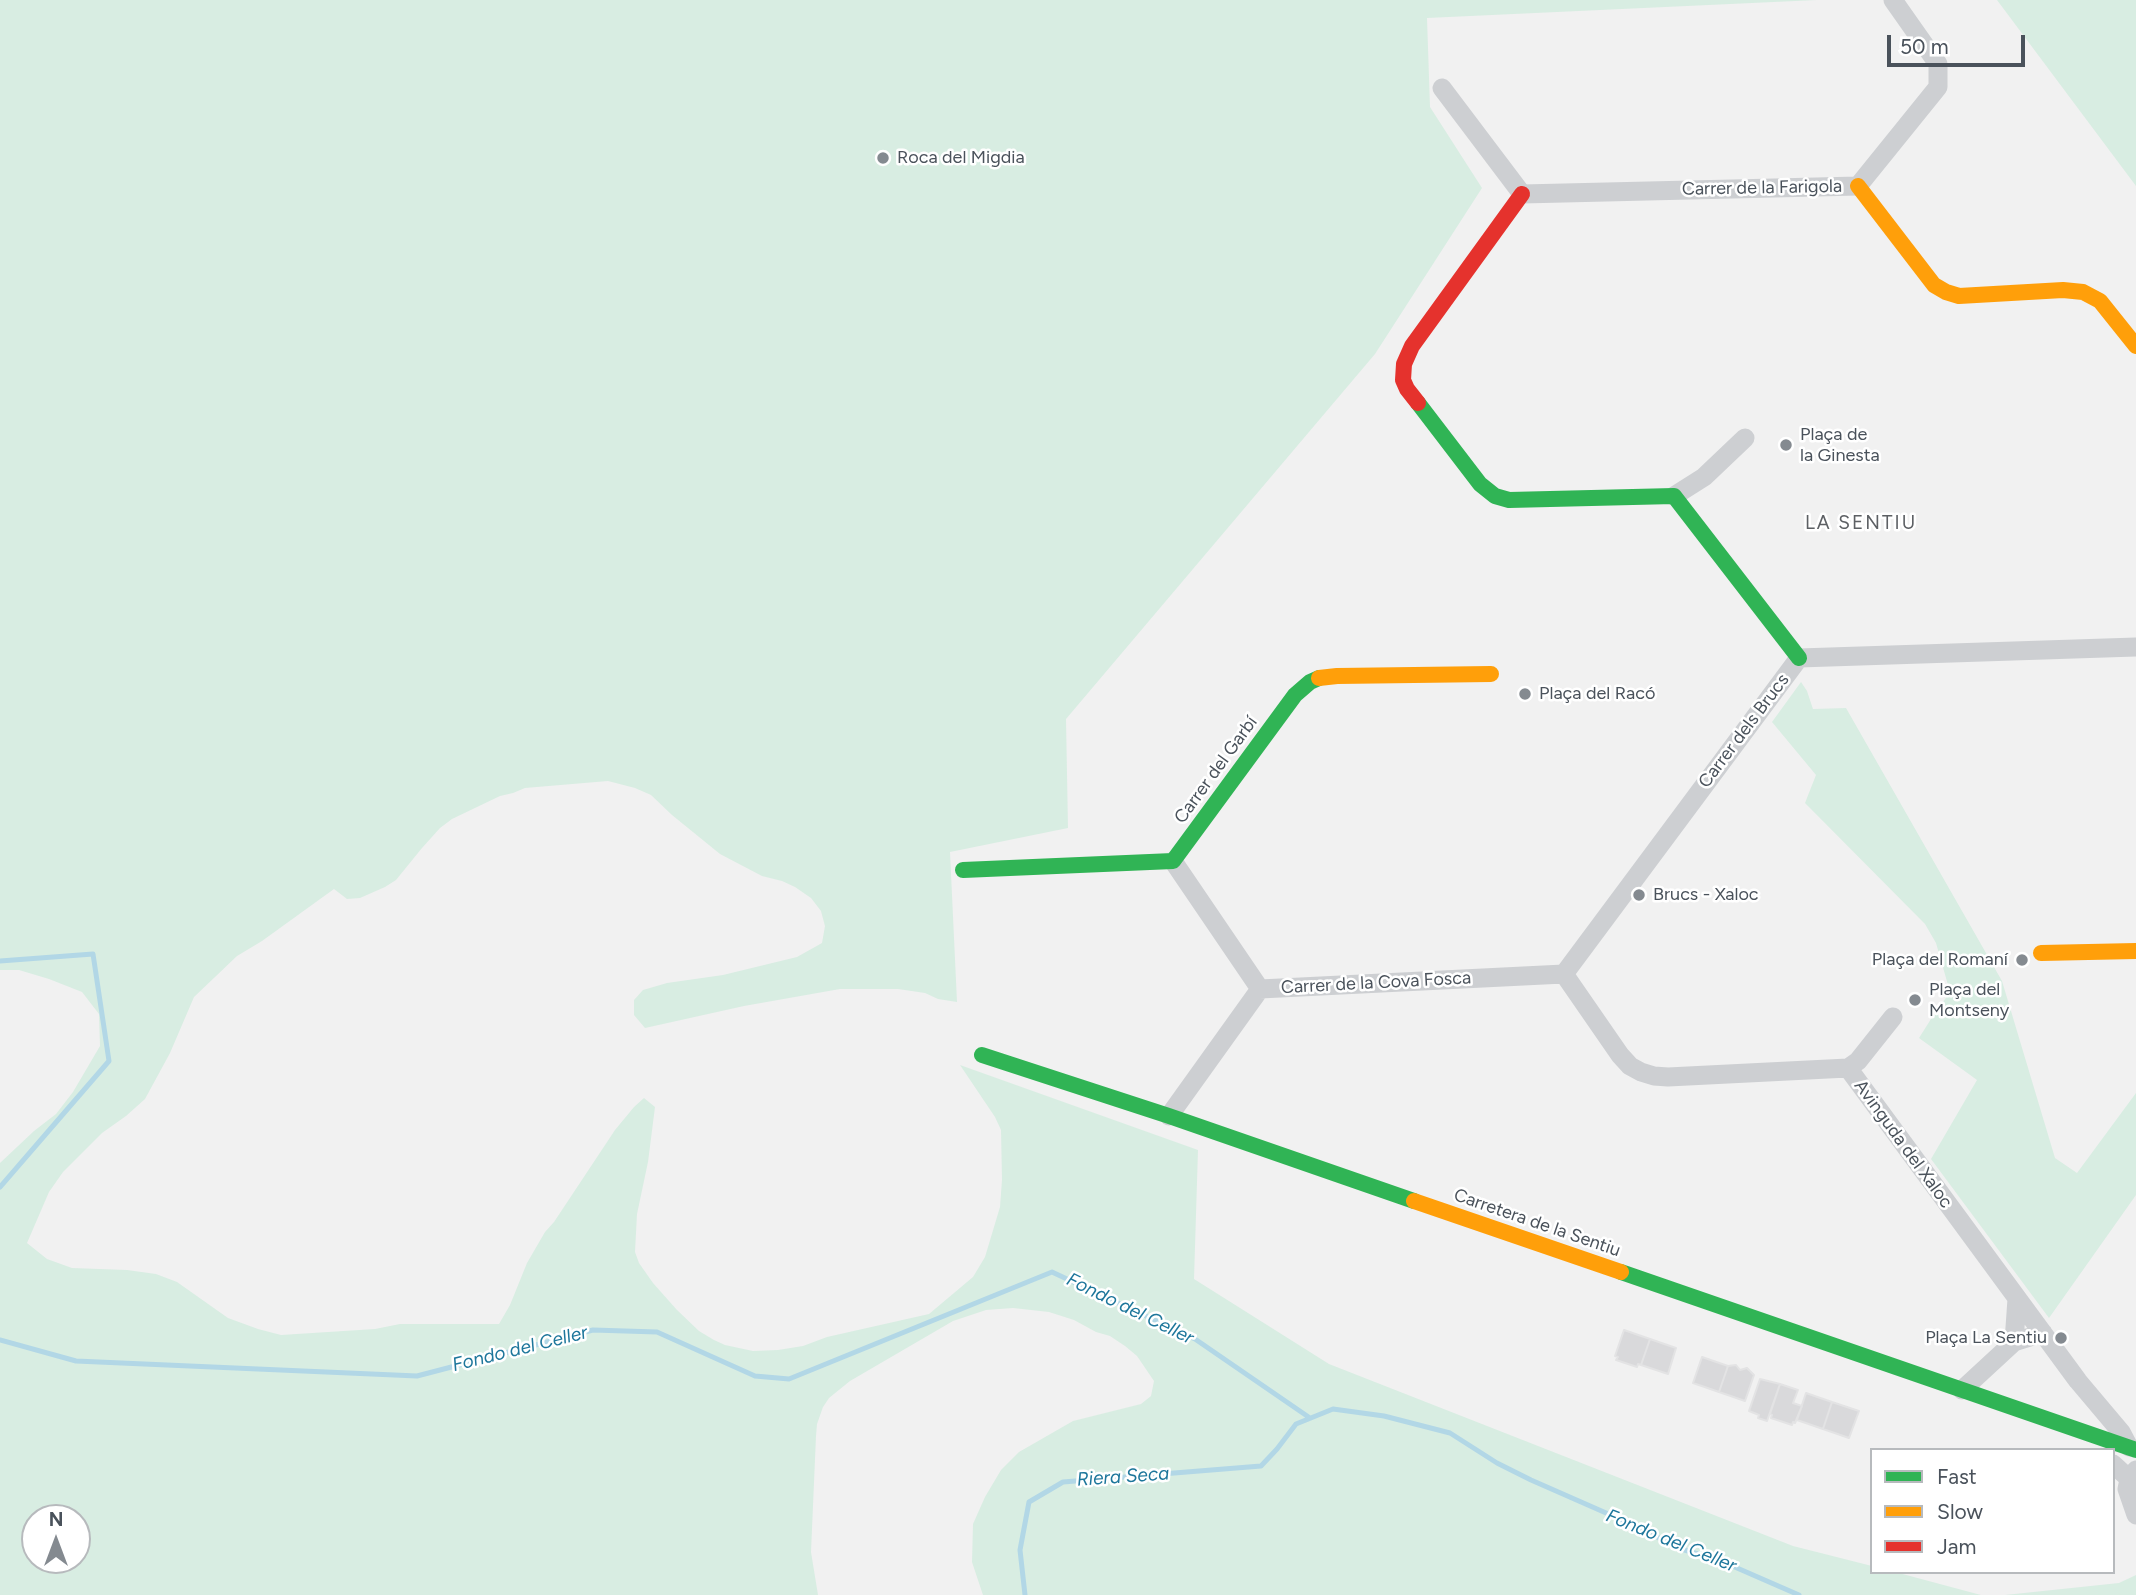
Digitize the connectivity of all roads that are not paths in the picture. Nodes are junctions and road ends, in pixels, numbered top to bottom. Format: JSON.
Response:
{"nodes":[{"id":1,"x":1892,"y":0,"type":"edge"},
{"id":2,"x":1442,"y":88,"type":"dead end"},
{"id":3,"x":1858,"y":186,"type":"junction"},
{"id":4,"x":1522,"y":194,"type":"junction"},
{"id":5,"x":2136,"y":345,"type":"edge"},
{"id":6,"x":1745,"y":438,"type":"dead end"},
{"id":7,"x":1674,"y":496,"type":"junction"},
{"id":8,"x":2136,"y":647,"type":"edge"},
{"id":9,"x":1799,"y":658,"type":"junction"},
{"id":10,"x":1491,"y":674,"type":"dead end"},
{"id":11,"x":1173,"y":862,"type":"junction"},
{"id":12,"x":963,"y":870,"type":"dead end"},
{"id":13,"x":2136,"y":951,"type":"edge"},
{"id":14,"x":2041,"y":953,"type":"dead end"},
{"id":15,"x":1563,"y":974,"type":"junction"},
{"id":16,"x":1260,"y":989,"type":"junction"},
{"id":17,"x":1893,"y":1017,"type":"dead end"},
{"id":18,"x":982,"y":1055,"type":"dead end"},
{"id":19,"x":1848,"y":1068,"type":"junction"},
{"id":20,"x":1168,"y":1116,"type":"junction"},
{"id":21,"x":2018,"y":1299,"type":"junction"},
{"id":22,"x":2043,"y":1333,"type":"junction"},
{"id":23,"x":2014,"y":1342,"type":"junction"},
{"id":24,"x":1962,"y":1390,"type":"junction"},
{"id":25,"x":2078,"y":1430,"type":"junction"},
{"id":26,"x":2134,"y":1444,"type":"edge"},
{"id":27,"x":2096,"y":1448,"type":"edge"},
{"id":28,"x":2115,"y":1465,"type":"edge"},
{"id":29,"x":2134,"y":1478,"type":"edge"},
{"id":30,"x":2136,"y":1515,"type":"edge"}],
"edges":[{"from":1,"to":3,"type":"street"},
{"from":2,"to":4,"type":"street"},
{"from":3,"to":4,"type":"street","name":"Carrer de la Farigola"},
{"from":3,"to":5,"type":"street","name":"Carrer de la Farigola"},
{"from":4,"to":7,"type":"street"},
{"from":6,"to":7,"type":"street"},
{"from":7,"to":9,"type":"street"},
{"from":8,"to":9,"type":"street","name":"Carrer dels Brucs"},
{"from":9,"to":15,"type":"street","name":"Carrer dels Brucs"},
{"from":10,"to":11,"type":"street","name":"Carrer del Garbí"},
{"from":11,"to":12,"type":"street"},
{"from":11,"to":16,"type":"street"},
{"from":13,"to":14,"type":"street"},
{"from":15,"to":16,"type":"street","name":"Carrer de la Cova Fosca"},
{"from":15,"to":19,"type":"street","name":"Avinguda del Xaloc"},
{"from":16,"to":20,"type":"street","name":"Carrer de la Cova Fosca"},
{"from":17,"to":19,"type":"street"},
{"from":18,"to":20,"type":"street","name":"Carretera de la Sentiu"},
{"from":19,"to":21,"type":"street","name":"Avinguda del Xaloc"},
{"from":20,"to":24,"type":"street","name":"Carretera de la Sentiu"},
{"from":21,"to":22,"type":"street","name":"Avinguda del Xaloc"},
{"from":21,"to":23,"type":"street"},
{"from":22,"to":23,"type":"street"},
{"from":22,"to":26,"type":"street","name":"Avinguda del Xaloc"},
{"from":23,"to":24,"type":"street"},
{"from":24,"to":25,"type":"street","name":"Carretera de la Sentiu"},
{"from":25,"to":26,"type":"street","name":"Avinguda del Xaloc"},
{"from":25,"to":27,"type":"street"},
{"from":28,"to":29,"type":"street"},
{"from":29,"to":30,"type":"street"}]}
